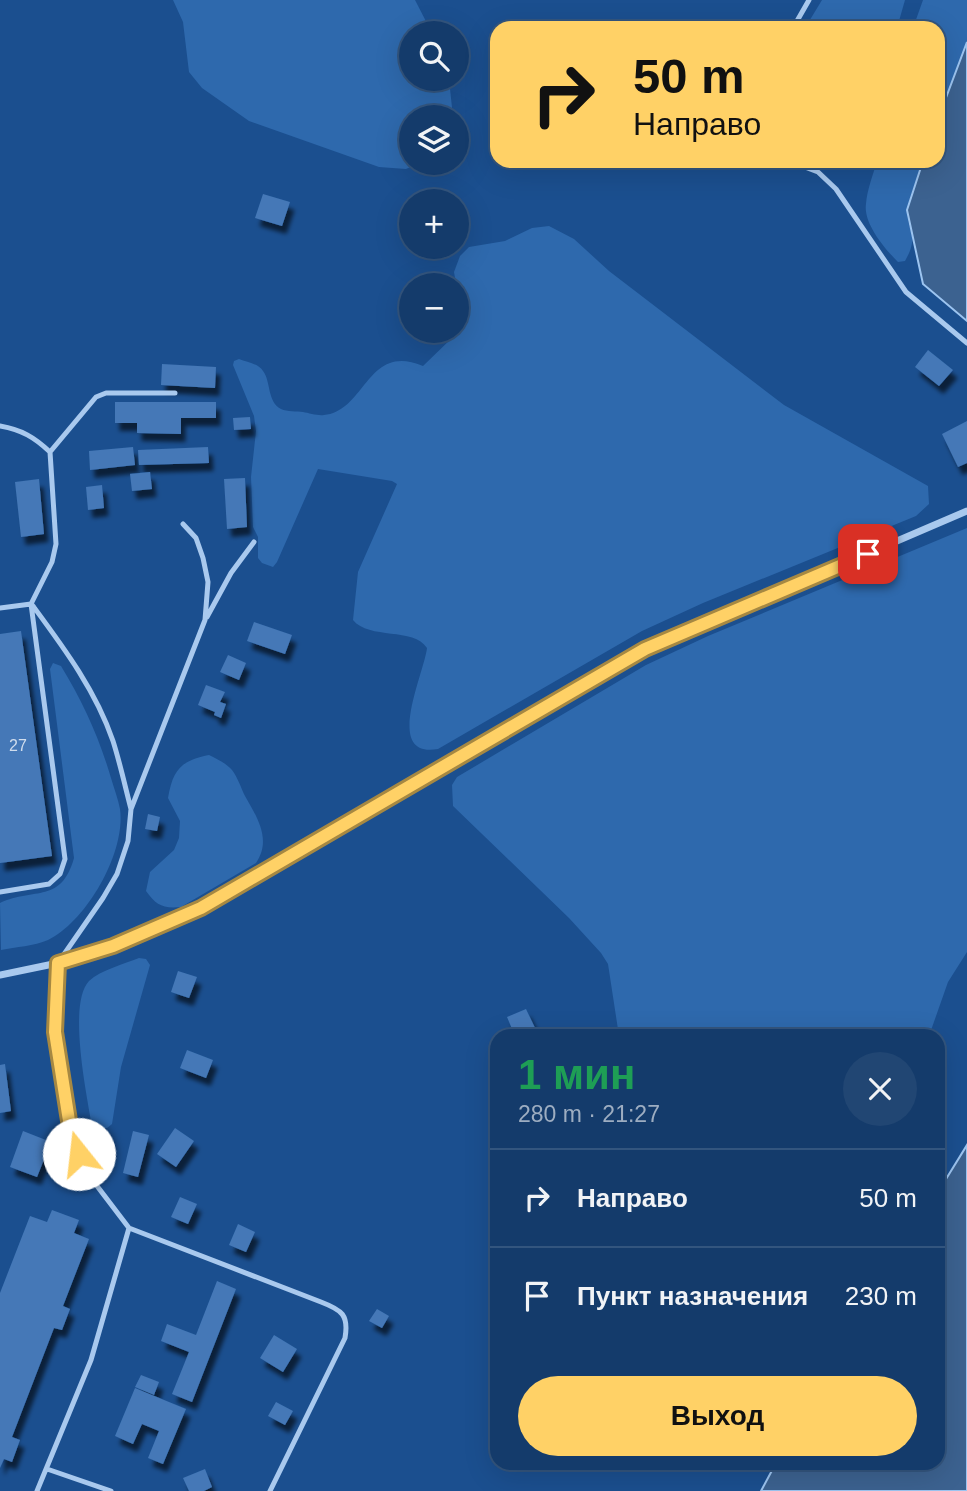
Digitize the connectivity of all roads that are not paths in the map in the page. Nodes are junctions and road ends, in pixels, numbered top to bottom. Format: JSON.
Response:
{"nodes":[{"id":1,"x":809,"y":0,"type":"edge"},
{"id":2,"x":797,"y":21,"type":"edge"},
{"id":3,"x":807,"y":168,"type":"edge"},
{"id":4,"x":967,"y":343,"type":"edge"},
{"id":5,"x":174,"y":393,"type":"dead end"},
{"id":6,"x":0,"y":426,"type":"edge"},
{"id":7,"x":50,"y":452,"type":"junction"},
{"id":8,"x":967,"y":511,"type":"edge"},
{"id":9,"x":183,"y":524,"type":"dead end"},
{"id":10,"x":254,"y":542,"type":"dead end"},
{"id":11,"x":31,"y":604,"type":"junction"},
{"id":12,"x":0,"y":608,"type":"edge"},
{"id":13,"x":205,"y":620,"type":"junction"},
{"id":14,"x":131,"y":809,"type":"junction"},
{"id":15,"x":0,"y":892,"type":"edge"},
{"id":16,"x":58,"y":963,"type":"junction"},
{"id":17,"x":0,"y":975,"type":"edge"},
{"id":18,"x":129,"y":1228,"type":"junction"},
{"id":19,"x":47,"y":1469,"type":"junction"},
{"id":20,"x":37,"y":1491,"type":"edge"},
{"id":21,"x":111,"y":1491,"type":"edge"},
{"id":22,"x":270,"y":1491,"type":"edge"}],
"edges":[{"from":1,"to":2,"type":"lane"},
{"from":3,"to":4,"type":"lane"},
{"from":5,"to":7,"type":"lane"},
{"from":6,"to":7,"type":"lane"},
{"from":7,"to":11,"type":"lane"},
{"from":8,"to":16,"type":"street"},
{"from":9,"to":13,"type":"lane"},
{"from":10,"to":13,"type":"lane"},
{"from":11,"to":12,"type":"lane"},
{"from":11,"to":14,"type":"lane"},
{"from":11,"to":15,"type":"lane"},
{"from":13,"to":14,"type":"lane"},
{"from":14,"to":16,"type":"lane"},
{"from":16,"to":17,"type":"street"},
{"from":16,"to":18,"type":"lane"},
{"from":18,"to":19,"type":"lane"},
{"from":18,"to":22,"type":"lane"},
{"from":19,"to":20,"type":"lane"},
{"from":19,"to":21,"type":"lane"}]}
